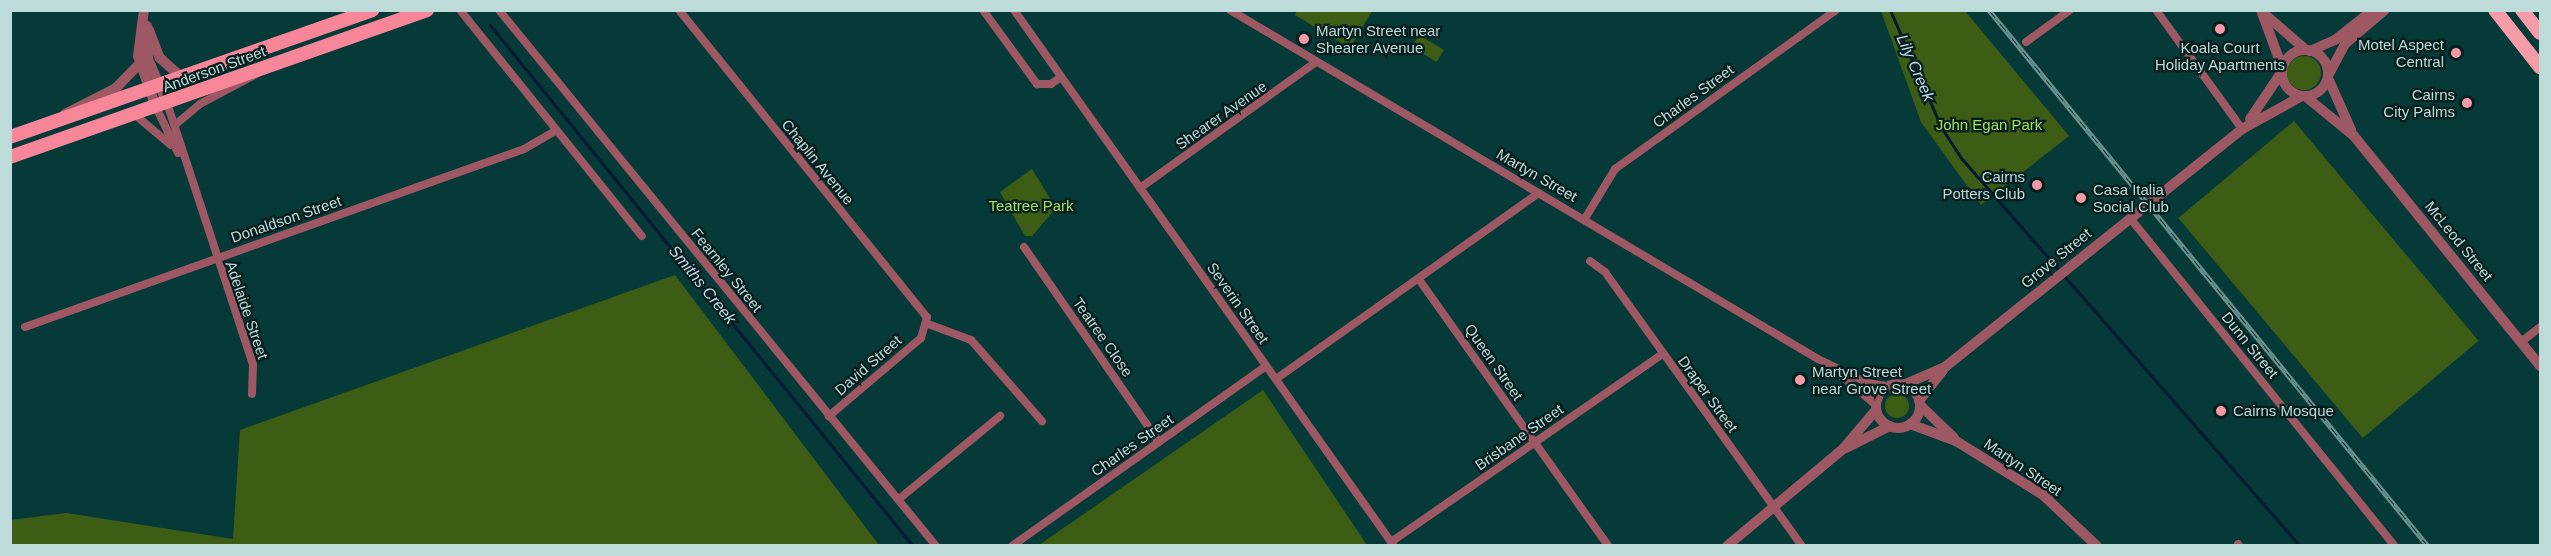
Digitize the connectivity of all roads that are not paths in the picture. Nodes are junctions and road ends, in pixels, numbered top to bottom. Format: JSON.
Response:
{"nodes":[{"id":1,"x":145,"y":10,"type":"edge"},
{"id":2,"x":372,"y":10,"type":"edge"},
{"id":3,"x":427,"y":10,"type":"edge"},
{"id":4,"x":460,"y":10,"type":"edge"},
{"id":5,"x":499,"y":10,"type":"edge"},
{"id":6,"x":679,"y":10,"type":"edge"},
{"id":7,"x":984,"y":10,"type":"edge"},
{"id":8,"x":1014,"y":10,"type":"edge"},
{"id":9,"x":1230,"y":10,"type":"edge"},
{"id":10,"x":1836,"y":10,"type":"edge"},
{"id":11,"x":2070,"y":10,"type":"edge"},
{"id":12,"x":2156,"y":10,"type":"edge"},
{"id":13,"x":2261,"y":10,"type":"edge"},
{"id":14,"x":2373,"y":10,"type":"edge"},
{"id":15,"x":2385,"y":10,"type":"edge"},
{"id":16,"x":2495,"y":10,"type":"edge"},
{"id":17,"x":2522,"y":10,"type":"edge"},
{"id":18,"x":147,"y":24,"type":"junction"},
{"id":19,"x":2541,"y":33,"type":"edge"},
{"id":20,"x":2026,"y":42,"type":"dead end"},
{"id":21,"x":2308,"y":50,"type":"junction"},
{"id":22,"x":1316,"y":62,"type":"junction"},
{"id":23,"x":139,"y":64,"type":"junction"},
{"id":24,"x":2541,"y":67,"type":"edge"},
{"id":25,"x":264,"y":68,"type":"junction"},
{"id":26,"x":2282,"y":69,"type":"junction"},
{"id":27,"x":2328,"y":76,"type":"junction"},
{"id":28,"x":1061,"y":77,"type":"junction"},
{"id":29,"x":182,"y":78,"type":"junction"},
{"id":30,"x":154,"y":89,"type":"junction"},
{"id":31,"x":2303,"y":96,"type":"junction"},
{"id":32,"x":161,"y":105,"type":"junction"},
{"id":33,"x":134,"y":114,"type":"junction"},
{"id":34,"x":52,"y":122,"type":"junction"},
{"id":35,"x":175,"y":125,"type":"junction"},
{"id":36,"x":2242,"y":129,"type":"junction"},
{"id":37,"x":554,"y":132,"type":"junction"},
{"id":38,"x":2354,"y":136,"type":"junction"},
{"id":39,"x":10,"y":137,"type":"edge"},
{"id":40,"x":176,"y":149,"type":"junction"},
{"id":41,"x":10,"y":157,"type":"edge"},
{"id":42,"x":185,"y":167,"type":"junction"},
{"id":43,"x":1140,"y":188,"type":"junction"},
{"id":44,"x":1539,"y":194,"type":"junction"},
{"id":45,"x":2130,"y":218,"type":"junction"},
{"id":46,"x":1584,"y":220,"type":"junction"},
{"id":47,"x":642,"y":236,"type":"dead end"},
{"id":48,"x":1024,"y":247,"type":"dead end"},
{"id":49,"x":216,"y":258,"type":"junction"},
{"id":50,"x":1590,"y":261,"type":"dead end"},
{"id":51,"x":1420,"y":281,"type":"junction"},
{"id":52,"x":928,"y":324,"type":"junction"},
{"id":53,"x":25,"y":327,"type":"dead end"},
{"id":54,"x":2541,"y":327,"type":"edge"},
{"id":55,"x":2521,"y":342,"type":"junction"},
{"id":56,"x":1663,"y":354,"type":"junction"},
{"id":57,"x":1266,"y":366,"type":"junction"},
{"id":58,"x":1830,"y":366,"type":"junction"},
{"id":59,"x":2541,"y":366,"type":"edge"},
{"id":60,"x":1945,"y":367,"type":"junction"},
{"id":61,"x":1276,"y":379,"type":"junction"},
{"id":62,"x":1904,"y":385,"type":"junction"},
{"id":63,"x":1888,"y":386,"type":"junction"},
{"id":64,"x":252,"y":394,"type":"dead end"},
{"id":65,"x":1919,"y":403,"type":"junction"},
{"id":66,"x":1876,"y":407,"type":"junction"},
{"id":67,"x":829,"y":416,"type":"junction"},
{"id":68,"x":1000,"y":416,"type":"dead end"},
{"id":69,"x":1042,"y":421,"type":"dead end"},
{"id":70,"x":1910,"y":424,"type":"junction"},
{"id":71,"x":1890,"y":426,"type":"junction"},
{"id":72,"x":1956,"y":441,"type":"junction"},
{"id":73,"x":1159,"y":442,"type":"junction"},
{"id":74,"x":1534,"y":442,"type":"junction"},
{"id":75,"x":1843,"y":449,"type":"junction"},
{"id":76,"x":899,"y":499,"type":"junction"},
{"id":77,"x":1773,"y":508,"type":"junction"},
{"id":78,"x":1392,"y":544,"type":"edge"},
{"id":79,"x":936,"y":546,"type":"edge"},
{"id":80,"x":1012,"y":546,"type":"edge"},
{"id":81,"x":1608,"y":546,"type":"edge"},
{"id":82,"x":1727,"y":546,"type":"edge"},
{"id":83,"x":1802,"y":546,"type":"edge"},
{"id":84,"x":2097,"y":546,"type":"edge"},
{"id":85,"x":2395,"y":546,"type":"edge"}],
"edges":[{"from":1,"to":18,"type":"street"},
{"from":1,"to":23,"type":"street"},
{"from":2,"to":29,"type":"main road","name":"Anderson Street"},
{"from":3,"to":25,"type":"main road","name":"Anderson Street"},
{"from":4,"to":37,"type":"street"},
{"from":5,"to":67,"type":"street","name":"Fearnley Street"},
{"from":6,"to":52,"type":"street","name":"Chaplin Avenue"},
{"from":7,"to":28,"type":"street"},
{"from":8,"to":28,"type":"street","name":"Severin Street"},
{"from":9,"to":22,"type":"street","name":"Martyn Street"},
{"from":10,"to":46,"type":"street","name":"Charles Street"},
{"from":11,"to":20,"type":"street"},
{"from":12,"to":36,"type":"street"},
{"from":13,"to":21,"type":"street"},
{"from":13,"to":26,"type":"street"},
{"from":14,"to":21,"type":"street"},
{"from":15,"to":27,"type":"street"},
{"from":16,"to":24,"type":"highway"},
{"from":17,"to":19,"type":"highway"},
{"from":18,"to":29,"type":"street"},
{"from":18,"to":30,"type":"street"},
{"from":21,"to":26,"type":"street"},
{"from":21,"to":27,"type":"street"},
{"from":22,"to":43,"type":"street","name":"Shearer Avenue"},
{"from":22,"to":44,"type":"street","name":"Martyn Street"},
{"from":23,"to":30,"type":"street"},
{"from":23,"to":34,"type":"street"},
{"from":25,"to":32,"type":"main road","name":"Anderson Street"},
{"from":25,"to":35,"type":"street"},
{"from":26,"to":31,"type":"street"},
{"from":26,"to":36,"type":"street","name":"Grove Street"},
{"from":27,"to":31,"type":"street"},
{"from":27,"to":38,"type":"street","name":"McLeod Street"},
{"from":28,"to":43,"type":"street","name":"Severin Street"},
{"from":29,"to":30,"type":"main road","name":"Anderson Street"},
{"from":30,"to":32,"type":"street"},
{"from":30,"to":34,"type":"main road","name":"Anderson Street"},
{"from":31,"to":36,"type":"street","name":"Grove Street"},
{"from":31,"to":38,"type":"street","name":"McLeod Street"},
{"from":32,"to":33,"type":"main road","name":"Anderson Street"},
{"from":32,"to":35,"type":"street","name":"Adelaide Street"},
{"from":32,"to":40,"type":"street","name":"Adelaide Street"},
{"from":33,"to":40,"type":"street","name":"Adelaide Street"},
{"from":33,"to":41,"type":"main road","name":"Anderson Street"},
{"from":34,"to":39,"type":"main road","name":"Anderson Street"},
{"from":35,"to":42,"type":"street","name":"Adelaide Street"},
{"from":36,"to":45,"type":"street","name":"Grove Street"},
{"from":37,"to":47,"type":"street"},
{"from":37,"to":49,"type":"street","name":"Donaldson Street"},
{"from":38,"to":55,"type":"street","name":"McLeod Street"},
{"from":40,"to":42,"type":"street","name":"Adelaide Street"},
{"from":42,"to":49,"type":"street","name":"Adelaide Street"},
{"from":43,"to":57,"type":"street","name":"Severin Street"},
{"from":44,"to":46,"type":"street","name":"Martyn Street"},
{"from":44,"to":51,"type":"street"},
{"from":45,"to":60,"type":"street","name":"Grove Street"},
{"from":45,"to":85,"type":"street","name":"Dunn Street"},
{"from":46,"to":58,"type":"street","name":"Martyn Street"},
{"from":48,"to":73,"type":"street","name":"Teatree Close"},
{"from":49,"to":53,"type":"street","name":"Donaldson Street"},
{"from":49,"to":64,"type":"street","name":"Adelaide Street"},
{"from":50,"to":56,"type":"street","name":"Draper Street"},
{"from":51,"to":61,"type":"street"},
{"from":51,"to":74,"type":"street","name":"Queen Street"},
{"from":52,"to":67,"type":"street","name":"David Street"},
{"from":52,"to":69,"type":"street"},
{"from":54,"to":55,"type":"street"},
{"from":55,"to":59,"type":"street","name":"McLeod Street"},
{"from":56,"to":74,"type":"street","name":"Brisbane Street"},
{"from":56,"to":77,"type":"street","name":"Draper Street"},
{"from":57,"to":61,"type":"street","name":"Severin Street"},
{"from":57,"to":73,"type":"street","name":"Charles Street"},
{"from":58,"to":63,"type":"street","name":"Martyn Street"},
{"from":58,"to":66,"type":"street","name":"Martyn Street"},
{"from":60,"to":62,"type":"street","name":"Grove Street"},
{"from":60,"to":65,"type":"street","name":"Grove Street"},
{"from":61,"to":78,"type":"street","name":"Severin Street"},
{"from":62,"to":63,"type":"street"},
{"from":62,"to":65,"type":"street"},
{"from":63,"to":66,"type":"street"},
{"from":65,"to":70,"type":"street"},
{"from":65,"to":72,"type":"street","name":"Martyn Street"},
{"from":66,"to":71,"type":"street"},
{"from":66,"to":75,"type":"street"},
{"from":67,"to":76,"type":"street","name":"Fearnley Street"},
{"from":68,"to":76,"type":"street"},
{"from":70,"to":71,"type":"street"},
{"from":70,"to":72,"type":"street","name":"Martyn Street"},
{"from":71,"to":75,"type":"street"},
{"from":72,"to":84,"type":"street","name":"Martyn Street"},
{"from":73,"to":80,"type":"street","name":"Charles Street"},
{"from":74,"to":78,"type":"street","name":"Brisbane Street"},
{"from":74,"to":81,"type":"street","name":"Queen Street"},
{"from":75,"to":77,"type":"street"},
{"from":76,"to":79,"type":"street","name":"Fearnley Street"},
{"from":77,"to":82,"type":"street"},
{"from":77,"to":83,"type":"street","name":"Draper Street"}]}
